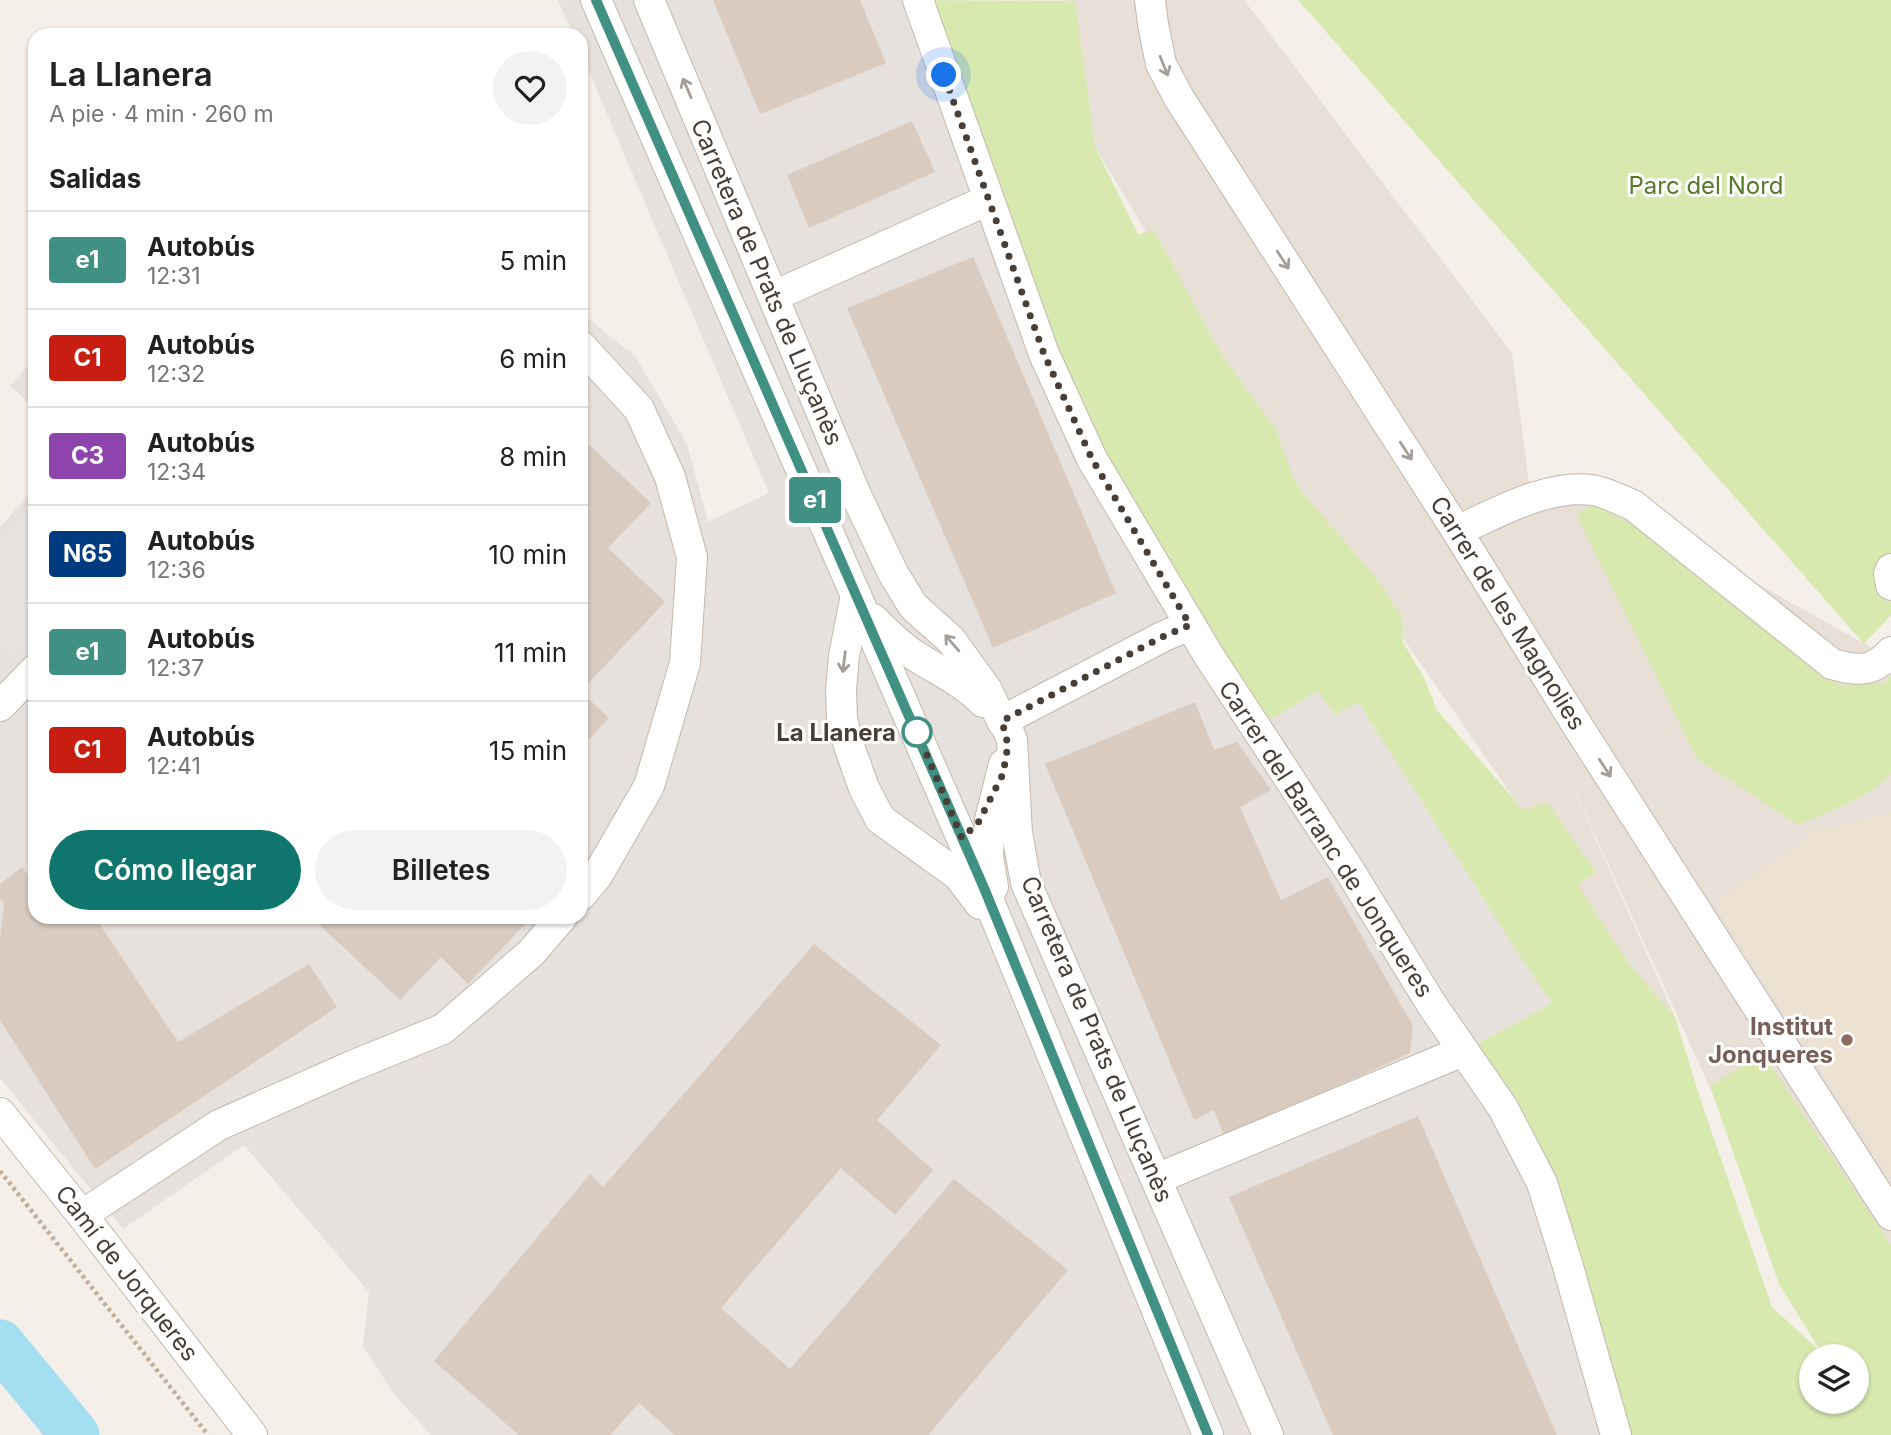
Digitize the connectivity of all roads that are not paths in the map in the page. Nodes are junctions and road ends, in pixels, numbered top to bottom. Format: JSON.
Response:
{"nodes":[{"id":1,"x":596,"y":0,"type":"edge"},
{"id":2,"x":649,"y":0,"type":"edge"},
{"id":3,"x":918,"y":0,"type":"edge"},
{"id":4,"x":1150,"y":0,"type":"edge"},
{"id":5,"x":988,"y":200,"type":"junction"},
{"id":6,"x":774,"y":296,"type":"junction"},
{"id":7,"x":588,"y":354,"type":"edge"},
{"id":8,"x":1457,"y":531,"type":"junction"},
{"id":9,"x":1891,"y":569,"type":"edge"},
{"id":10,"x":1891,"y":585,"type":"edge"},
{"id":11,"x":856,"y":595,"type":"junction"},
{"id":12,"x":1190,"y":625,"type":"junction"},
{"id":13,"x":1891,"y":652,"type":"edge"},
{"id":14,"x":28,"y":677,"type":"edge"},
{"id":15,"x":0,"y":706,"type":"edge"},
{"id":16,"x":1002,"y":721,"type":"junction"},
{"id":17,"x":1003,"y":774,"type":"junction"},
{"id":18,"x":893,"y":828,"type":"junction"},
{"id":19,"x":962,"y":838,"type":"junction"},
{"id":20,"x":588,"y":887,"type":"edge"},
{"id":21,"x":556,"y":924,"type":"edge"},
{"id":22,"x":1004,"y":935,"type":"junction"},
{"id":23,"x":1464,"y":1051,"type":"junction"},
{"id":24,"x":0,"y":1113,"type":"edge"},
{"id":25,"x":1156,"y":1179,"type":"junction"},
{"id":26,"x":82,"y":1215,"type":"junction"},
{"id":27,"x":1891,"y":1216,"type":"edge"},
{"id":28,"x":253,"y":1435,"type":"edge"},
{"id":29,"x":1208,"y":1435,"type":"edge"},
{"id":30,"x":1268,"y":1435,"type":"edge"},
{"id":31,"x":1615,"y":1435,"type":"edge"}],
"edges":[{"from":1,"to":11,"type":"street","name":"Carretera de Prats de Lluçanès"},
{"from":6,"to":2,"type":"street","name":"Carretera de Prats de Lluçanès","one_way":true},
{"from":3,"to":5,"type":"street","name":"Carrer del Barranc de Jonqueres"},
{"from":4,"to":8,"type":"street","name":"Carrer de les Magnolies","one_way":true},
{"from":5,"to":6,"type":"street"},
{"from":5,"to":12,"type":"street","name":"Carrer del Barranc de Jonqueres"},
{"from":16,"to":6,"type":"street","name":"Carretera de Prats de Lluçanès","one_way":true},
{"from":7,"to":20,"type":"street"},
{"from":8,"to":13,"type":"street"},
{"from":8,"to":27,"type":"street","name":"Carrer de les Magnolies","one_way":true},
{"from":9,"to":10,"type":"street"},
{"from":11,"to":16,"type":"street"},
{"from":11,"to":18,"type":"street","one_way":true},
{"from":11,"to":19,"type":"street","name":"Carretera de Prats de Lluçanès"},
{"from":12,"to":16,"type":"street"},
{"from":12,"to":23,"type":"street","name":"Carrer del Barranc de Jonqueres"},
{"from":14,"to":15,"type":"street"},
{"from":16,"to":17,"type":"street"},
{"from":16,"to":25,"type":"street","name":"Carretera de Prats de Lluçanès"},
{"from":17,"to":19,"type":"street"},
{"from":17,"to":22,"type":"street"},
{"from":18,"to":19,"type":"street"},
{"from":18,"to":22,"type":"street"},
{"from":19,"to":22,"type":"street","name":"Carretera de Prats de Lluçanès"},
{"from":21,"to":26,"type":"street"},
{"from":22,"to":29,"type":"street","name":"Carretera de Prats de Lluçanès"},
{"from":23,"to":25,"type":"street"},
{"from":23,"to":31,"type":"street","name":"Carrer del Barranc de Jonqueres"},
{"from":24,"to":26,"type":"street","name":"Camí de Jorqueres"},
{"from":25,"to":30,"type":"street","name":"Carretera de Prats de Lluçanès"},
{"from":26,"to":28,"type":"street","name":"Camí de Jorqueres"}]}
